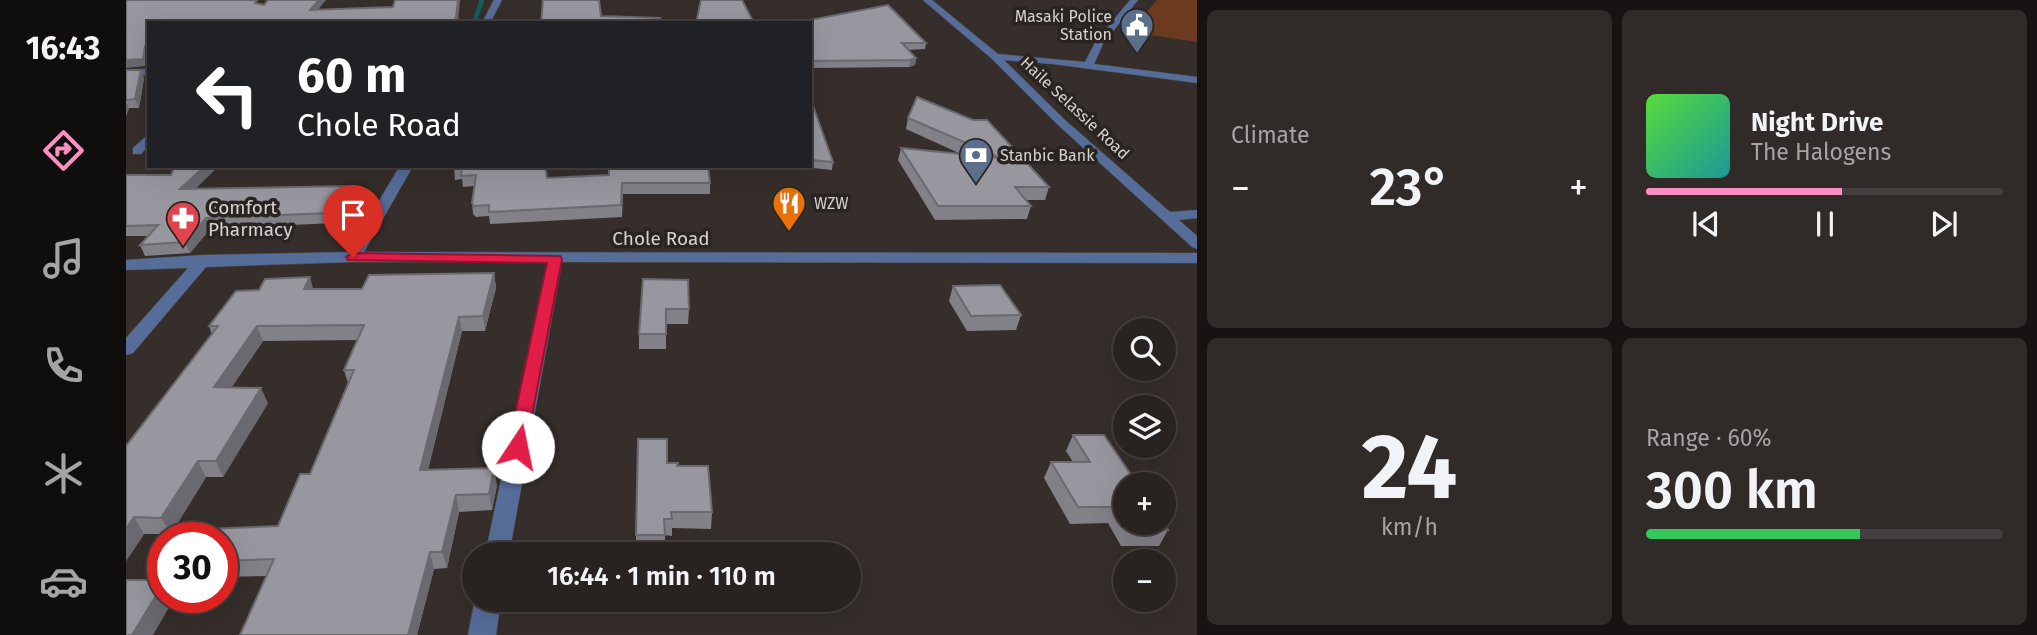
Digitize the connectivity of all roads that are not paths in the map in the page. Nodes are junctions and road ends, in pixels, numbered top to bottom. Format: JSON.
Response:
{"nodes":[{"id":1,"x":498,"y":0,"type":"edge"},
{"id":2,"x":927,"y":0,"type":"edge"},
{"id":3,"x":1135,"y":0,"type":"edge"},
{"id":4,"x":487,"y":21,"type":"edge"},
{"id":5,"x":995,"y":57,"type":"junction"},
{"id":6,"x":1089,"y":65,"type":"junction"},
{"id":7,"x":147,"y":72,"type":"edge"},
{"id":8,"x":126,"y":74,"type":"edge"},
{"id":9,"x":1197,"y":80,"type":"edge"},
{"id":10,"x":147,"y":140,"type":"edge"},
{"id":11,"x":137,"y":151,"type":"dead end"},
{"id":12,"x":406,"y":168,"type":"edge"},
{"id":13,"x":1197,"y":214,"type":"edge"},
{"id":14,"x":1166,"y":217,"type":"junction"},
{"id":15,"x":1197,"y":244,"type":"edge"},
{"id":16,"x":353,"y":257,"type":"junction"},
{"id":17,"x":1197,"y":258,"type":"edge"},
{"id":18,"x":555,"y":259,"type":"junction"},
{"id":19,"x":203,"y":260,"type":"junction"},
{"id":20,"x":126,"y":265,"type":"edge"},
{"id":21,"x":126,"y":349,"type":"edge"},
{"id":22,"x":500,"y":542,"type":"edge"},
{"id":23,"x":486,"y":612,"type":"edge"},
{"id":24,"x":482,"y":635,"type":"edge"}],
"edges":[{"from":1,"to":4,"type":"street"},
{"from":2,"to":5,"type":"street","name":"Haile Selassie Road"},
{"from":3,"to":6,"type":"street"},
{"from":5,"to":6,"type":"street"},
{"from":5,"to":14,"type":"street","name":"Haile Selassie Road"},
{"from":6,"to":9,"type":"street"},
{"from":7,"to":8,"type":"street"},
{"from":10,"to":11,"type":"street"},
{"from":12,"to":16,"type":"street"},
{"from":13,"to":14,"type":"street"},
{"from":14,"to":15,"type":"street","name":"Haile Selassie Road"},
{"from":16,"to":18,"type":"street","name":"Chole Road"},
{"from":16,"to":19,"type":"street","name":"Chole Road"},
{"from":17,"to":18,"type":"street","name":"Chole Road"},
{"from":18,"to":22,"type":"street"},
{"from":19,"to":20,"type":"street","name":"Chole Road"},
{"from":19,"to":21,"type":"street"},
{"from":23,"to":24,"type":"street"}]}
